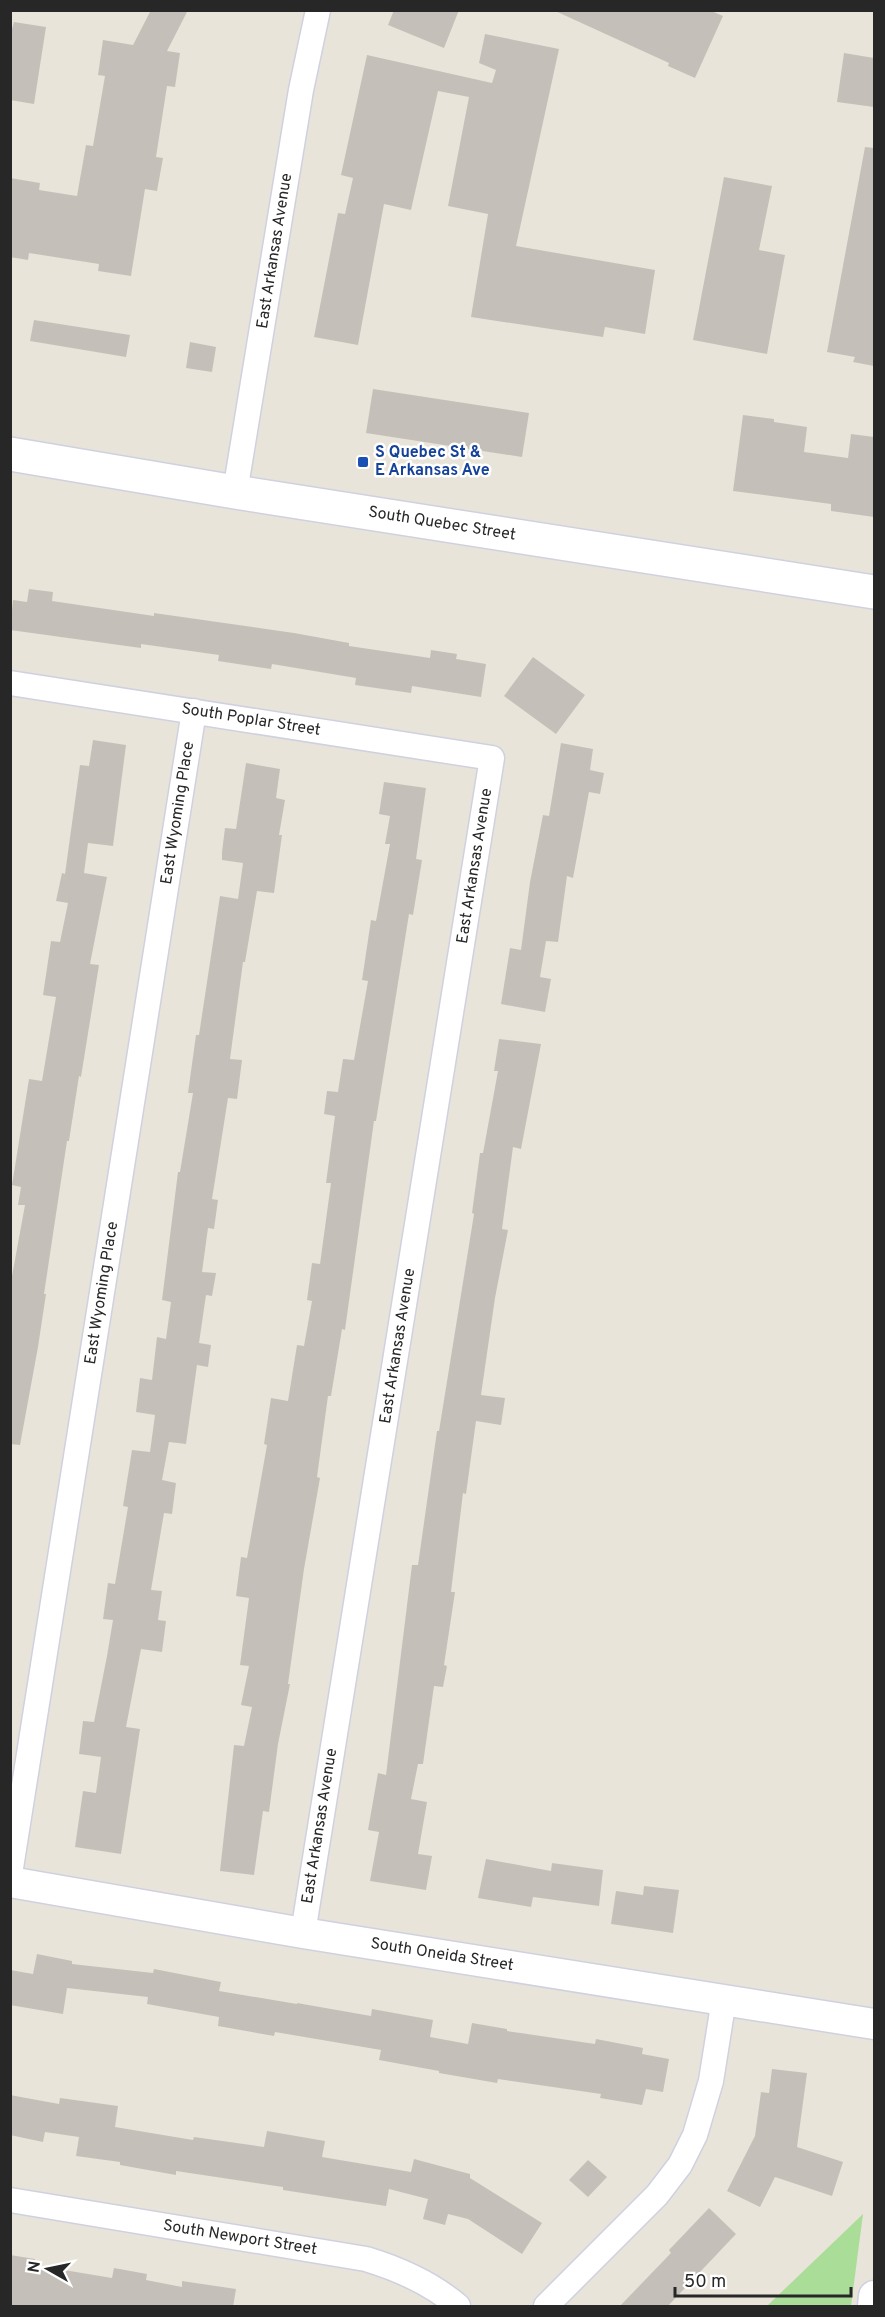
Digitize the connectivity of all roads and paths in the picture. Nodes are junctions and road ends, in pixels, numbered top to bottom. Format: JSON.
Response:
{"nodes":[{"id":1,"x":318,"y":10,"type":"edge"},
{"id":2,"x":10,"y":454,"type":"edge"},
{"id":3,"x":235,"y":492,"type":"junction"},
{"id":4,"x":874,"y":592,"type":"edge"},
{"id":5,"x":10,"y":682,"type":"edge"},
{"id":6,"x":194,"y":711,"type":"junction"},
{"id":7,"x":492,"y":758,"type":"joint"},
{"id":8,"x":10,"y":1875,"type":"edge"},
{"id":9,"x":10,"y":1882,"type":"edge"},
{"id":10,"x":303,"y":1933,"type":"junction"},
{"id":11,"x":724,"y":1999,"type":"junction"},
{"id":12,"x":874,"y":2024,"type":"edge"},
{"id":13,"x":10,"y":2200,"type":"edge"},
{"id":14,"x":874,"y":2296,"type":"edge"},
{"id":15,"x":458,"y":2307,"type":"edge"},
{"id":16,"x":546,"y":2307,"type":"edge"},
{"id":17,"x":873,"y":2307,"type":"edge"}],
"edges":[{"from":1,"to":3,"type":"street","name":"East Arkansas Avenue"},
{"from":2,"to":3,"type":"main road","name":"South Quebec Street"},
{"from":3,"to":4,"type":"main road","name":"South Quebec Street"},
{"from":5,"to":6,"type":"street","name":"South Poplar Street"},
{"from":6,"to":7,"type":"street","name":"South Poplar Street"},
{"from":6,"to":8,"type":"street","name":"East Wyoming Place"},
{"from":7,"to":10,"type":"street","name":"East Arkansas Avenue"},
{"from":9,"to":10,"type":"street","name":"South Oneida Street"},
{"from":10,"to":11,"type":"street","name":"South Oneida Street"},
{"from":11,"to":12,"type":"street","name":"South Oneida Street"},
{"from":11,"to":16,"type":"street"},
{"from":13,"to":15,"type":"street","name":"South Newport Street"},
{"from":14,"to":17,"type":"street"}]}
